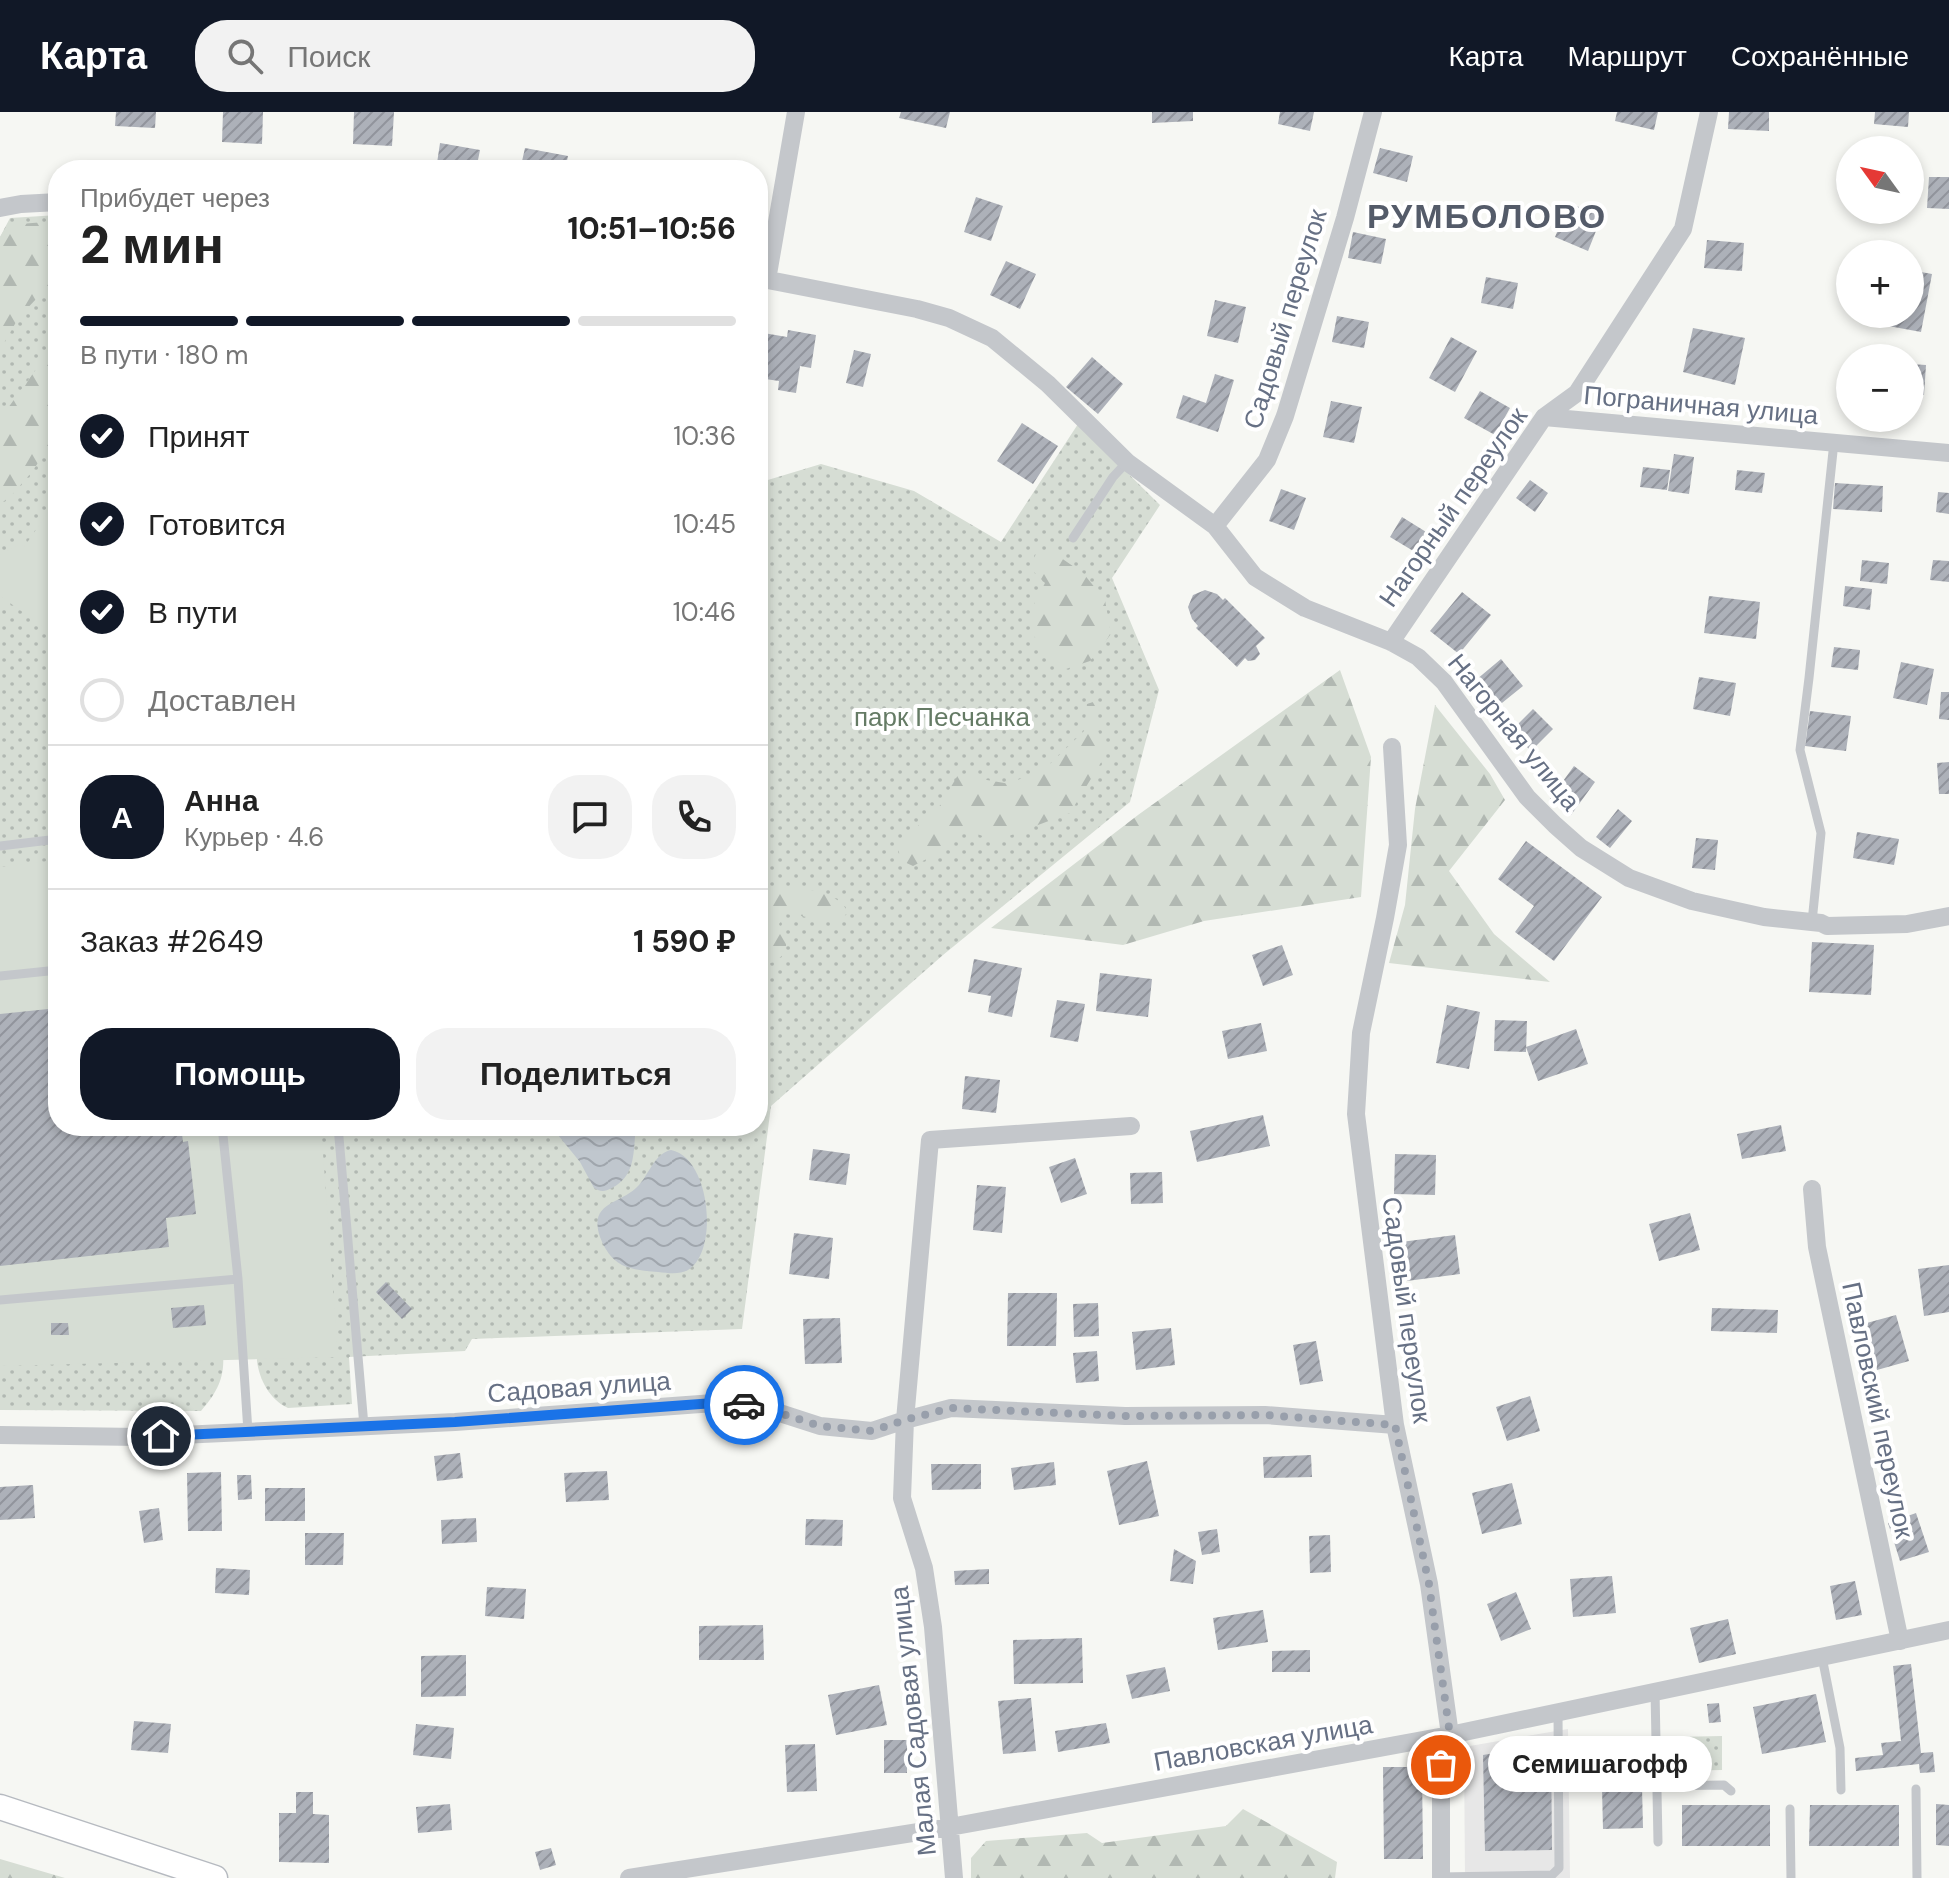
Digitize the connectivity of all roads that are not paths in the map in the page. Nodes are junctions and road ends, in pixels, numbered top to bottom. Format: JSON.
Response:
{"nodes":[{"id":1,"x":796,"y":112,"type":"edge"},
{"id":2,"x":1373,"y":112,"type":"edge"},
{"id":3,"x":1709,"y":112,"type":"edge"},
{"id":4,"x":48,"y":203,"type":"edge"},
{"id":5,"x":0,"y":208,"type":"edge"},
{"id":6,"x":768,"y":254,"type":"edge"},
{"id":7,"x":768,"y":280,"type":"edge"},
{"id":8,"x":1544,"y":417,"type":"junction"},
{"id":9,"x":1834,"y":442,"type":"junction"},
{"id":10,"x":1949,"y":453,"type":"edge"},
{"id":11,"x":1127,"y":462,"type":"junction"},
{"id":12,"x":1215,"y":526,"type":"junction"},
{"id":13,"x":1073,"y":538,"type":"dead end"},
{"id":14,"x":1391,"y":642,"type":"junction"},
{"id":15,"x":1392,"y":747,"type":"dead end"},
{"id":16,"x":48,"y":840,"type":"edge"},
{"id":17,"x":0,"y":846,"type":"edge"},
{"id":18,"x":1949,"y":916,"type":"edge"},
{"id":19,"x":1812,"y":922,"type":"junction"},
{"id":20,"x":48,"y":971,"type":"edge"},
{"id":21,"x":0,"y":976,"type":"edge"},
{"id":22,"x":1131,"y":1126,"type":"dead end"},
{"id":23,"x":223,"y":1136,"type":"edge"},
{"id":24,"x":339,"y":1136,"type":"edge"},
{"id":25,"x":1812,"y":1189,"type":"dead end"},
{"id":26,"x":238,"y":1279,"type":"junction"},
{"id":27,"x":0,"y":1300,"type":"edge"},
{"id":28,"x":905,"y":1420,"type":"junction"},
{"id":29,"x":1395,"y":1425,"type":"junction"},
{"id":30,"x":364,"y":1426,"type":"junction"},
{"id":31,"x":248,"y":1432,"type":"junction"},
{"id":32,"x":0,"y":1435,"type":"edge"},
{"id":33,"x":1949,"y":1630,"type":"edge"},
{"id":34,"x":1900,"y":1641,"type":"junction"},
{"id":35,"x":1822,"y":1657,"type":"junction"},
{"id":36,"x":1655,"y":1691,"type":"junction"},
{"id":37,"x":1558,"y":1712,"type":"junction"},
{"id":38,"x":1450,"y":1735,"type":"junction"},
{"id":39,"x":1657,"y":1786,"type":"junction"},
{"id":40,"x":1916,"y":1789,"type":"dead end"},
{"id":41,"x":1841,"y":1790,"type":"dead end"},
{"id":42,"x":1731,"y":1791,"type":"dead end"},
{"id":43,"x":0,"y":1807,"type":"edge"},
{"id":44,"x":1790,"y":1809,"type":"dead end"},
{"id":45,"x":950,"y":1827,"type":"junction"},
{"id":46,"x":1658,"y":1842,"type":"dead end"},
{"id":47,"x":215,"y":1878,"type":"edge"},
{"id":48,"x":629,"y":1878,"type":"edge"},
{"id":49,"x":954,"y":1878,"type":"edge"},
{"id":50,"x":1441,"y":1878,"type":"edge"},
{"id":51,"x":1791,"y":1878,"type":"edge"},
{"id":52,"x":1917,"y":1878,"type":"edge"}],
"edges":[{"from":1,"to":6,"type":"street"},
{"from":2,"to":12,"type":"street","name":"Садовый переулок"},
{"from":3,"to":8,"type":"street","name":"Нагорный переулок"},
{"from":4,"to":5,"type":"street"},
{"from":7,"to":11,"type":"street","name":"Нагорная улица"},
{"from":8,"to":9,"type":"street","name":"Пограничная улица"},
{"from":8,"to":14,"type":"street","name":"Нагорный переулок"},
{"from":9,"to":10,"type":"street","name":"Пограничная улица"},
{"from":9,"to":19,"type":"lane"},
{"from":11,"to":12,"type":"street","name":"Нагорная улица"},
{"from":11,"to":13,"type":"lane"},
{"from":12,"to":14,"type":"street","name":"Нагорная улица"},
{"from":14,"to":19,"type":"street","name":"Нагорная улица"},
{"from":15,"to":29,"type":"street","name":"Садовый переулок"},
{"from":16,"to":17,"type":"lane"},
{"from":18,"to":19,"type":"street","name":"Нагорная улица"},
{"from":20,"to":21,"type":"lane"},
{"from":22,"to":28,"type":"street","name":"Малая Садовая улица"},
{"from":23,"to":26,"type":"lane"},
{"from":24,"to":30,"type":"lane"},
{"from":25,"to":34,"type":"street","name":"Павловский переулок"},
{"from":26,"to":27,"type":"lane"},
{"from":26,"to":31,"type":"lane"},
{"from":28,"to":29,"type":"street","name":"Садовая улица"},
{"from":28,"to":30,"type":"street","name":"Садовая улица"},
{"from":28,"to":45,"type":"street","name":"Малая Садовая улица"},
{"from":29,"to":38,"type":"street","name":"Садовый переулок"},
{"from":30,"to":31,"type":"street","name":"Садовая улица"},
{"from":31,"to":32,"type":"street","name":"Садовая улица"},
{"from":33,"to":34,"type":"street","name":"Павловская улица"},
{"from":34,"to":35,"type":"street","name":"Павловская улица"},
{"from":35,"to":36,"type":"street","name":"Павловская улица"},
{"from":35,"to":41,"type":"lane"},
{"from":36,"to":37,"type":"street","name":"Павловская улица"},
{"from":36,"to":39,"type":"lane"},
{"from":37,"to":38,"type":"street","name":"Павловская улица"},
{"from":37,"to":50,"type":"lane"},
{"from":38,"to":45,"type":"street","name":"Павловская улица"},
{"from":38,"to":50,"type":"street","name":"Садовый переулок"},
{"from":39,"to":42,"type":"lane"},
{"from":39,"to":46,"type":"lane"},
{"from":40,"to":52,"type":"lane"},
{"from":43,"to":47,"type":"main road"},
{"from":44,"to":51,"type":"lane"},
{"from":45,"to":48,"type":"street","name":"Павловская улица"},
{"from":45,"to":49,"type":"street","name":"Малая Садовая улица"}]}
